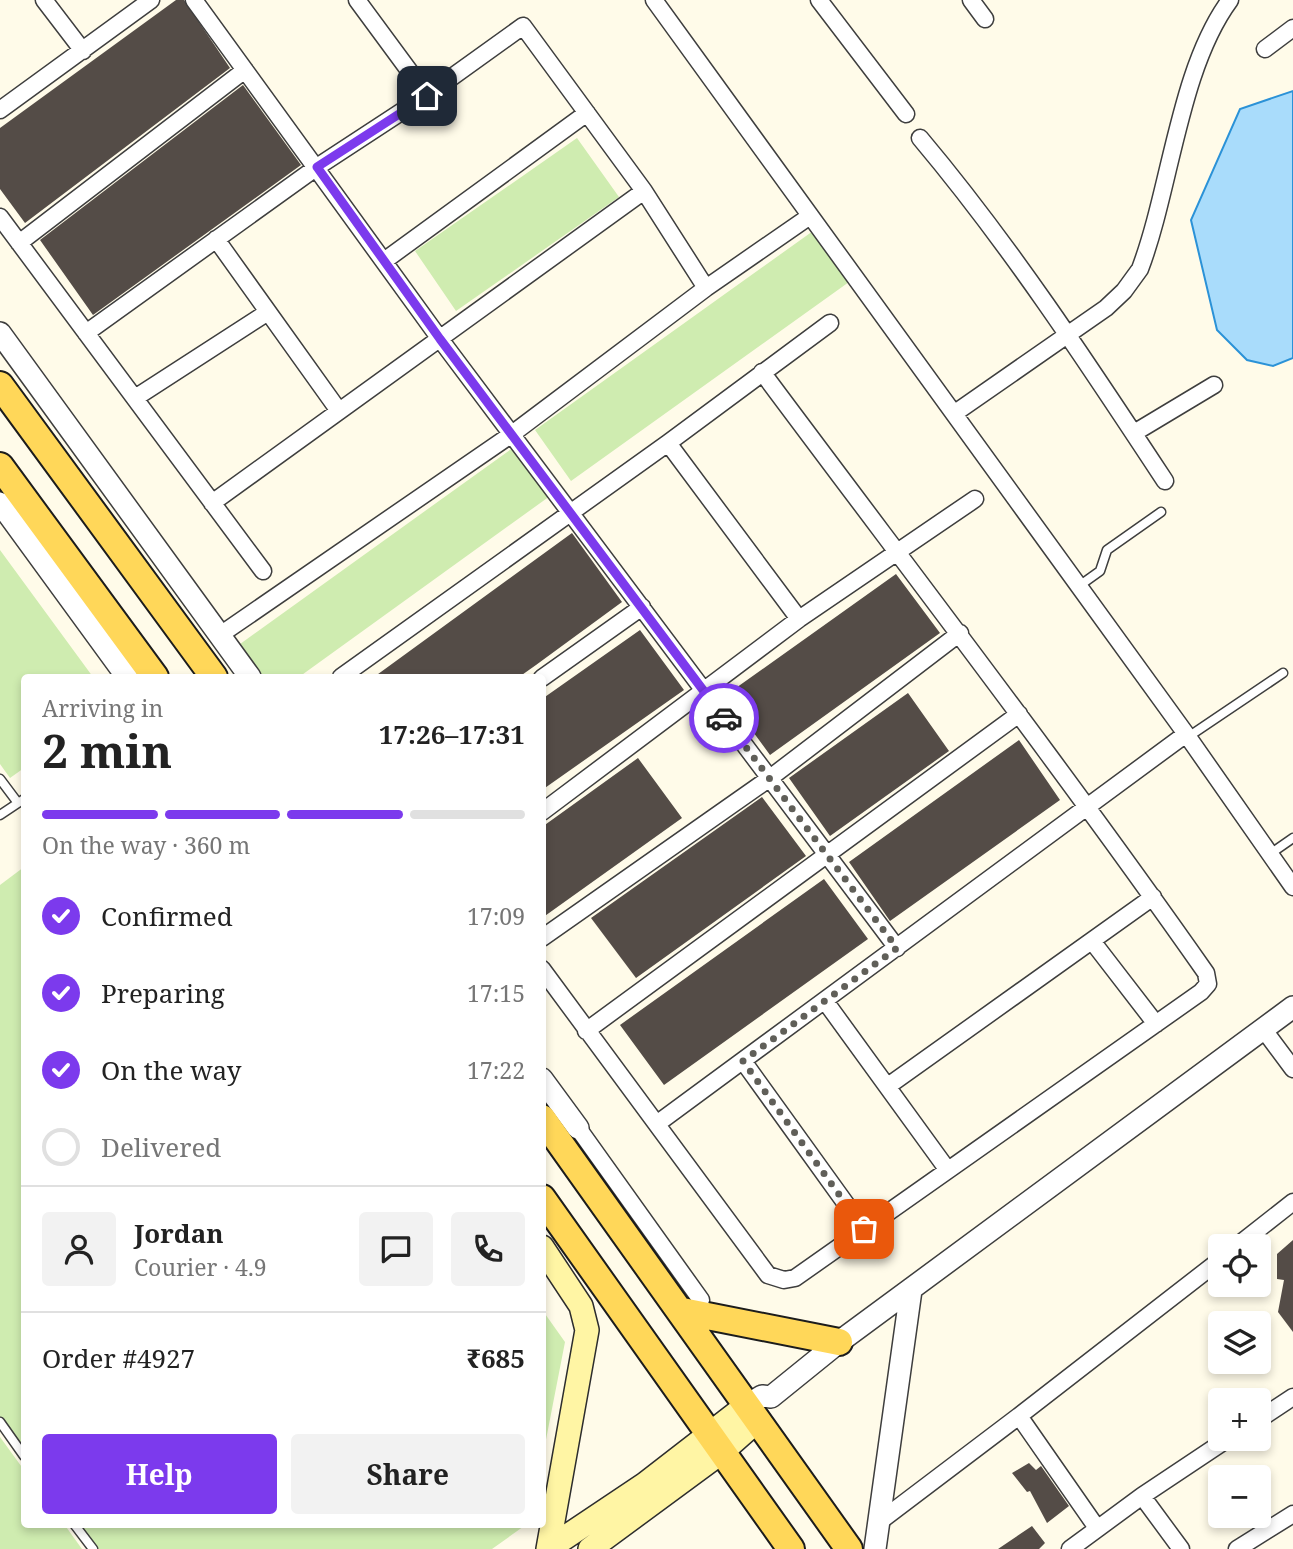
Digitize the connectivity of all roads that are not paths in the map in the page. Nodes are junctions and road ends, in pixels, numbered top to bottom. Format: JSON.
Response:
{"nodes":[{"id":1,"x":44,"y":0,"type":"edge"},
{"id":2,"x":152,"y":0,"type":"edge"},
{"id":3,"x":194,"y":0,"type":"edge"},
{"id":4,"x":357,"y":0,"type":"edge"},
{"id":5,"x":654,"y":0,"type":"edge"},
{"id":6,"x":819,"y":0,"type":"edge"},
{"id":7,"x":971,"y":0,"type":"edge"},
{"id":8,"x":1230,"y":0,"type":"edge"},
{"id":9,"x":985,"y":19,"type":"dead end"},
{"id":10,"x":1293,"y":28,"type":"edge"},
{"id":11,"x":1265,"y":49,"type":"dead end"},
{"id":12,"x":83,"y":51,"type":"junction"},
{"id":13,"x":245,"y":70,"type":"junction"},
{"id":14,"x":427,"y":96,"type":"junction"},
{"id":15,"x":0,"y":110,"type":"edge"},
{"id":16,"x":587,"y":113,"type":"junction"},
{"id":17,"x":906,"y":114,"type":"dead end"},
{"id":18,"x":920,"y":138,"type":"dead end"},
{"id":19,"x":317,"y":167,"type":"junction"},
{"id":20,"x":644,"y":191,"type":"junction"},
{"id":21,"x":810,"y":216,"type":"junction"},
{"id":22,"x":0,"y":217,"type":"edge"},
{"id":23,"x":216,"y":239,"type":"junction"},
{"id":24,"x":19,"y":243,"type":"junction"},
{"id":25,"x":384,"y":261,"type":"junction"},
{"id":26,"x":706,"y":288,"type":"junction"},
{"id":27,"x":268,"y":312,"type":"junction"},
{"id":28,"x":830,"y":323,"type":"dead end"},
{"id":29,"x":0,"y":333,"type":"edge"},
{"id":30,"x":86,"y":333,"type":"junction"},
{"id":31,"x":1068,"y":335,"type":"junction"},
{"id":32,"x":440,"y":339,"type":"junction"},
{"id":33,"x":762,"y":372,"type":"junction"},
{"id":34,"x":0,"y":385,"type":"edge"},
{"id":35,"x":1214,"y":385,"type":"dead end"},
{"id":36,"x":135,"y":398,"type":"junction"},
{"id":37,"x":340,"y":411,"type":"junction"},
{"id":38,"x":955,"y":413,"type":"junction"},
{"id":39,"x":512,"y":433,"type":"junction"},
{"id":40,"x":1134,"y":433,"type":"junction"},
{"id":41,"x":668,"y":443,"type":"junction"},
{"id":42,"x":0,"y":466,"type":"edge"},
{"id":43,"x":1165,"y":481,"type":"dead end"},
{"id":44,"x":975,"y":499,"type":"dead end"},
{"id":45,"x":0,"y":503,"type":"edge"},
{"id":46,"x":212,"y":503,"type":"junction"},
{"id":47,"x":570,"y":512,"type":"junction"},
{"id":48,"x":1161,"y":512,"type":"dead end"},
{"id":49,"x":895,"y":551,"type":"junction"},
{"id":50,"x":263,"y":571,"type":"dead end"},
{"id":51,"x":1079,"y":586,"type":"junction"},
{"id":52,"x":642,"y":607,"type":"junction"},
{"id":53,"x":799,"y":619,"type":"junction"},
{"id":54,"x":960,"y":633,"type":"junction"},
{"id":55,"x":220,"y":635,"type":"junction"},
{"id":56,"x":1283,"y":673,"type":"dead end"},
{"id":57,"x":125,"y":674,"type":"edge"},
{"id":58,"x":153,"y":674,"type":"edge"},
{"id":59,"x":212,"y":674,"type":"edge"},
{"id":60,"x":248,"y":674,"type":"edge"},
{"id":61,"x":345,"y":674,"type":"edge"},
{"id":62,"x":546,"y":675,"type":"edge"},
{"id":63,"x":703,"y":690,"type":"junction"},
{"id":64,"x":1018,"y":714,"type":"junction"},
{"id":65,"x":1187,"y":735,"type":"junction"},
{"id":66,"x":770,"y":778,"type":"junction"},
{"id":67,"x":0,"y":779,"type":"edge"},
{"id":68,"x":21,"y":801,"type":"edge"},
{"id":69,"x":546,"y":809,"type":"edge"},
{"id":70,"x":1087,"y":809,"type":"junction"},
{"id":71,"x":0,"y":815,"type":"edge"},
{"id":72,"x":1293,"y":838,"type":"edge"},
{"id":73,"x":1270,"y":854,"type":"junction"},
{"id":74,"x":827,"y":855,"type":"junction"},
{"id":75,"x":1293,"y":887,"type":"edge"},
{"id":76,"x":1153,"y":897,"type":"junction"},
{"id":77,"x":546,"y":935,"type":"edge"},
{"id":78,"x":1092,"y":941,"type":"junction"},
{"id":79,"x":897,"y":948,"type":"junction"},
{"id":80,"x":546,"y":974,"type":"edge"},
{"id":81,"x":825,"y":1000,"type":"junction"},
{"id":82,"x":1293,"y":1007,"type":"edge"},
{"id":83,"x":1156,"y":1024,"type":"junction"},
{"id":84,"x":1264,"y":1030,"type":"junction"},
{"id":85,"x":586,"y":1031,"type":"junction"},
{"id":86,"x":743,"y":1061,"type":"junction"},
{"id":87,"x":1293,"y":1069,"type":"edge"},
{"id":88,"x":888,"y":1086,"type":"junction"},
{"id":89,"x":546,"y":1087,"type":"edge"},
{"id":90,"x":546,"y":1120,"type":"edge"},
{"id":91,"x":658,"y":1123,"type":"junction"},
{"id":92,"x":569,"y":1134,"type":"junction"},
{"id":93,"x":947,"y":1169,"type":"junction"},
{"id":94,"x":1293,"y":1202,"type":"edge"},
{"id":95,"x":546,"y":1204,"type":"edge"},
{"id":96,"x":864,"y":1229,"type":"junction"},
{"id":97,"x":1252,"y":1234,"type":"edge"},
{"id":98,"x":546,"y":1253,"type":"edge"},
{"id":99,"x":1208,"y":1268,"type":"edge"},
{"id":100,"x":911,"y":1290,"type":"junction"},
{"id":101,"x":691,"y":1306,"type":"junction"},
{"id":102,"x":839,"y":1342,"type":"junction"},
{"id":103,"x":1293,"y":1397,"type":"edge"},
{"id":104,"x":759,"y":1407,"type":"junction"},
{"id":105,"x":1271,"y":1411,"type":"edge"},
{"id":106,"x":1019,"y":1416,"type":"junction"},
{"id":107,"x":0,"y":1422,"type":"edge"},
{"id":108,"x":717,"y":1442,"type":"junction"},
{"id":109,"x":1210,"y":1451,"type":"edge"},
{"id":110,"x":21,"y":1452,"type":"edge"},
{"id":111,"x":1142,"y":1496,"type":"junction"},
{"id":112,"x":1293,"y":1514,"type":"edge"},
{"id":113,"x":78,"y":1528,"type":"edge"},
{"id":114,"x":1097,"y":1528,"type":"junction"},
{"id":115,"x":880,"y":1539,"type":"edge"},
{"id":116,"x":93,"y":1549,"type":"edge"},
{"id":117,"x":548,"y":1549,"type":"edge"},
{"id":118,"x":590,"y":1549,"type":"edge"},
{"id":119,"x":792,"y":1549,"type":"edge"},
{"id":120,"x":849,"y":1549,"type":"edge"},
{"id":121,"x":1070,"y":1549,"type":"edge"},
{"id":122,"x":1181,"y":1549,"type":"edge"},
{"id":123,"x":1237,"y":1549,"type":"edge"}],
"edges":[{"from":1,"to":12,"type":"street"},
{"from":2,"to":12,"type":"street"},
{"from":3,"to":13,"type":"street"},
{"from":4,"to":14,"type":"street"},
{"from":5,"to":21,"type":"street"},
{"from":6,"to":17,"type":"street"},
{"from":7,"to":9,"type":"street"},
{"from":8,"to":31,"type":"street"},
{"from":10,"to":11,"type":"street"},
{"from":12,"to":15,"type":"street"},
{"from":13,"to":19,"type":"street"},
{"from":13,"to":24,"type":"street"},
{"from":14,"to":16,"type":"street"},
{"from":14,"to":19,"type":"street"},
{"from":16,"to":20,"type":"street"},
{"from":16,"to":25,"type":"street"},
{"from":18,"to":31,"type":"street"},
{"from":19,"to":23,"type":"street"},
{"from":19,"to":25,"type":"street"},
{"from":20,"to":26,"type":"street"},
{"from":20,"to":32,"type":"street"},
{"from":21,"to":26,"type":"street"},
{"from":21,"to":38,"type":"street"},
{"from":22,"to":24,"type":"street"},
{"from":23,"to":27,"type":"street"},
{"from":23,"to":30,"type":"street"},
{"from":24,"to":30,"type":"street"},
{"from":25,"to":32,"type":"street"},
{"from":26,"to":39,"type":"street"},
{"from":27,"to":36,"type":"street"},
{"from":27,"to":37,"type":"street"},
{"from":28,"to":33,"type":"street"},
{"from":29,"to":55,"type":"street"},
{"from":30,"to":36,"type":"street"},
{"from":31,"to":38,"type":"street"},
{"from":31,"to":40,"type":"street"},
{"from":32,"to":37,"type":"street"},
{"from":32,"to":39,"type":"street"},
{"from":33,"to":41,"type":"street"},
{"from":33,"to":49,"type":"street"},
{"from":34,"to":59,"type":"main road"},
{"from":35,"to":40,"type":"street"},
{"from":36,"to":46,"type":"street"},
{"from":37,"to":46,"type":"street"},
{"from":38,"to":51,"type":"street"},
{"from":39,"to":47,"type":"street"},
{"from":39,"to":55,"type":"street"},
{"from":40,"to":43,"type":"street"},
{"from":41,"to":47,"type":"street"},
{"from":41,"to":53,"type":"street"},
{"from":42,"to":58,"type":"main road"},
{"from":44,"to":49,"type":"street"},
{"from":45,"to":57,"type":"street"},
{"from":46,"to":50,"type":"street"},
{"from":47,"to":52,"type":"street"},
{"from":47,"to":61,"type":"street"},
{"from":48,"to":51,"type":"lane"},
{"from":49,"to":53,"type":"street"},
{"from":49,"to":54,"type":"street"},
{"from":51,"to":65,"type":"street"},
{"from":52,"to":62,"type":"street"},
{"from":52,"to":63,"type":"street"},
{"from":53,"to":63,"type":"street"},
{"from":54,"to":64,"type":"street"},
{"from":54,"to":66,"type":"street"},
{"from":55,"to":60,"type":"street"},
{"from":56,"to":65,"type":"lane"},
{"from":63,"to":66,"type":"street"},
{"from":63,"to":69,"type":"street"},
{"from":64,"to":70,"type":"street"},
{"from":64,"to":74,"type":"street"},
{"from":65,"to":70,"type":"street"},
{"from":65,"to":73,"type":"street"},
{"from":66,"to":74,"type":"street"},
{"from":66,"to":77,"type":"street"},
{"from":67,"to":68,"type":"lane"},
{"from":68,"to":71,"type":"lane"},
{"from":70,"to":76,"type":"street"},
{"from":70,"to":79,"type":"street"},
{"from":72,"to":73,"type":"lane"},
{"from":73,"to":75,"type":"street"},
{"from":74,"to":79,"type":"street"},
{"from":74,"to":85,"type":"street"},
{"from":76,"to":78,"type":"street"},
{"from":76,"to":83,"type":"street"},
{"from":78,"to":83,"type":"street"},
{"from":78,"to":88,"type":"street"},
{"from":79,"to":81,"type":"street"},
{"from":80,"to":85,"type":"street"},
{"from":81,"to":86,"type":"street"},
{"from":81,"to":88,"type":"street"},
{"from":82,"to":84,"type":"street"},
{"from":83,"to":93,"type":"street"},
{"from":84,"to":87,"type":"street"},
{"from":84,"to":100,"type":"street"},
{"from":85,"to":91,"type":"street"},
{"from":86,"to":91,"type":"street"},
{"from":86,"to":96,"type":"street"},
{"from":88,"to":93,"type":"street"},
{"from":89,"to":92,"type":"street"},
{"from":90,"to":92,"type":"main road"},
{"from":91,"to":96,"type":"street"},
{"from":92,"to":101,"type":"main road"},
{"from":93,"to":96,"type":"street"},
{"from":94,"to":97,"type":"street"},
{"from":95,"to":108,"type":"main road"},
{"from":98,"to":117,"type":"main road"},
{"from":99,"to":106,"type":"street"},
{"from":100,"to":102,"type":"street"},
{"from":100,"to":115,"type":"street"},
{"from":101,"to":102,"type":"main road"},
{"from":101,"to":104,"type":"main road"},
{"from":102,"to":104,"type":"street"},
{"from":103,"to":105,"type":"street"},
{"from":104,"to":108,"type":"main road"},
{"from":104,"to":120,"type":"main road"},
{"from":106,"to":114,"type":"street"},
{"from":106,"to":115,"type":"street"},
{"from":107,"to":110,"type":"lane"},
{"from":108,"to":117,"type":"main road"},
{"from":108,"to":118,"type":"main road"},
{"from":108,"to":119,"type":"main road"},
{"from":109,"to":111,"type":"street"},
{"from":111,"to":114,"type":"street"},
{"from":111,"to":122,"type":"street"},
{"from":112,"to":123,"type":"street"},
{"from":113,"to":116,"type":"lane"},
{"from":114,"to":121,"type":"street"}]}
